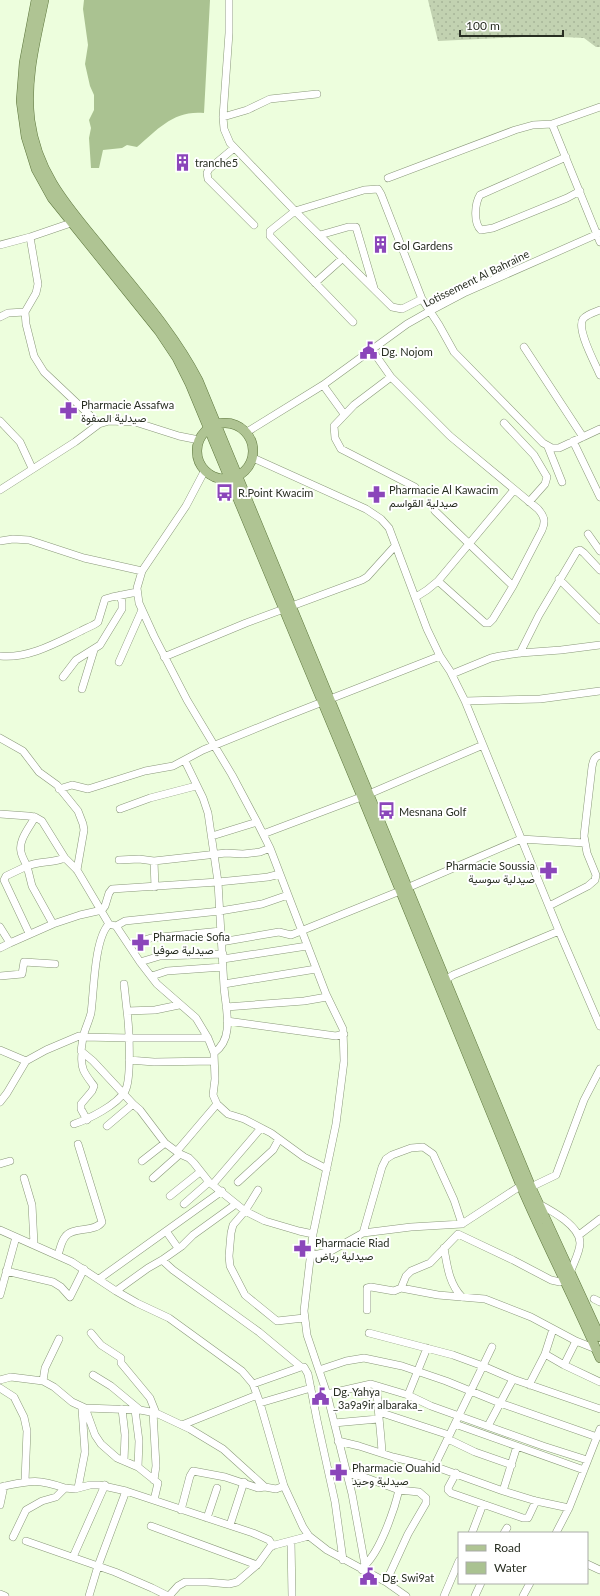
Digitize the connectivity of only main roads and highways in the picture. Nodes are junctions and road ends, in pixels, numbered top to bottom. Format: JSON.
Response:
{"nodes":[{"id":1,"x":36,"y":0,"type":"edge"},
{"id":2,"x":44,"y":0,"type":"edge"},
{"id":3,"x":212,"y":426,"type":"junction"},
{"id":4,"x":233,"y":477,"type":"junction"},
{"id":5,"x":527,"y":1185,"type":"junction"},
{"id":6,"x":568,"y":1276,"type":"junction"},
{"id":7,"x":600,"y":1336,"type":"edge"},
{"id":8,"x":600,"y":1358,"type":"edge"}],
"edges":[{"from":1,"to":3,"type":"main road"},
{"from":2,"to":3,"type":"main road"},
{"from":3,"to":4,"type":"main road"},
{"from":3,"to":4,"type":"main road"},
{"from":3,"to":4,"type":"main road"},
{"from":4,"to":5,"type":"main road"},
{"from":5,"to":6,"type":"main road"},
{"from":5,"to":6,"type":"main road"},
{"from":6,"to":7,"type":"main road"},
{"from":6,"to":8,"type":"main road"}]}
